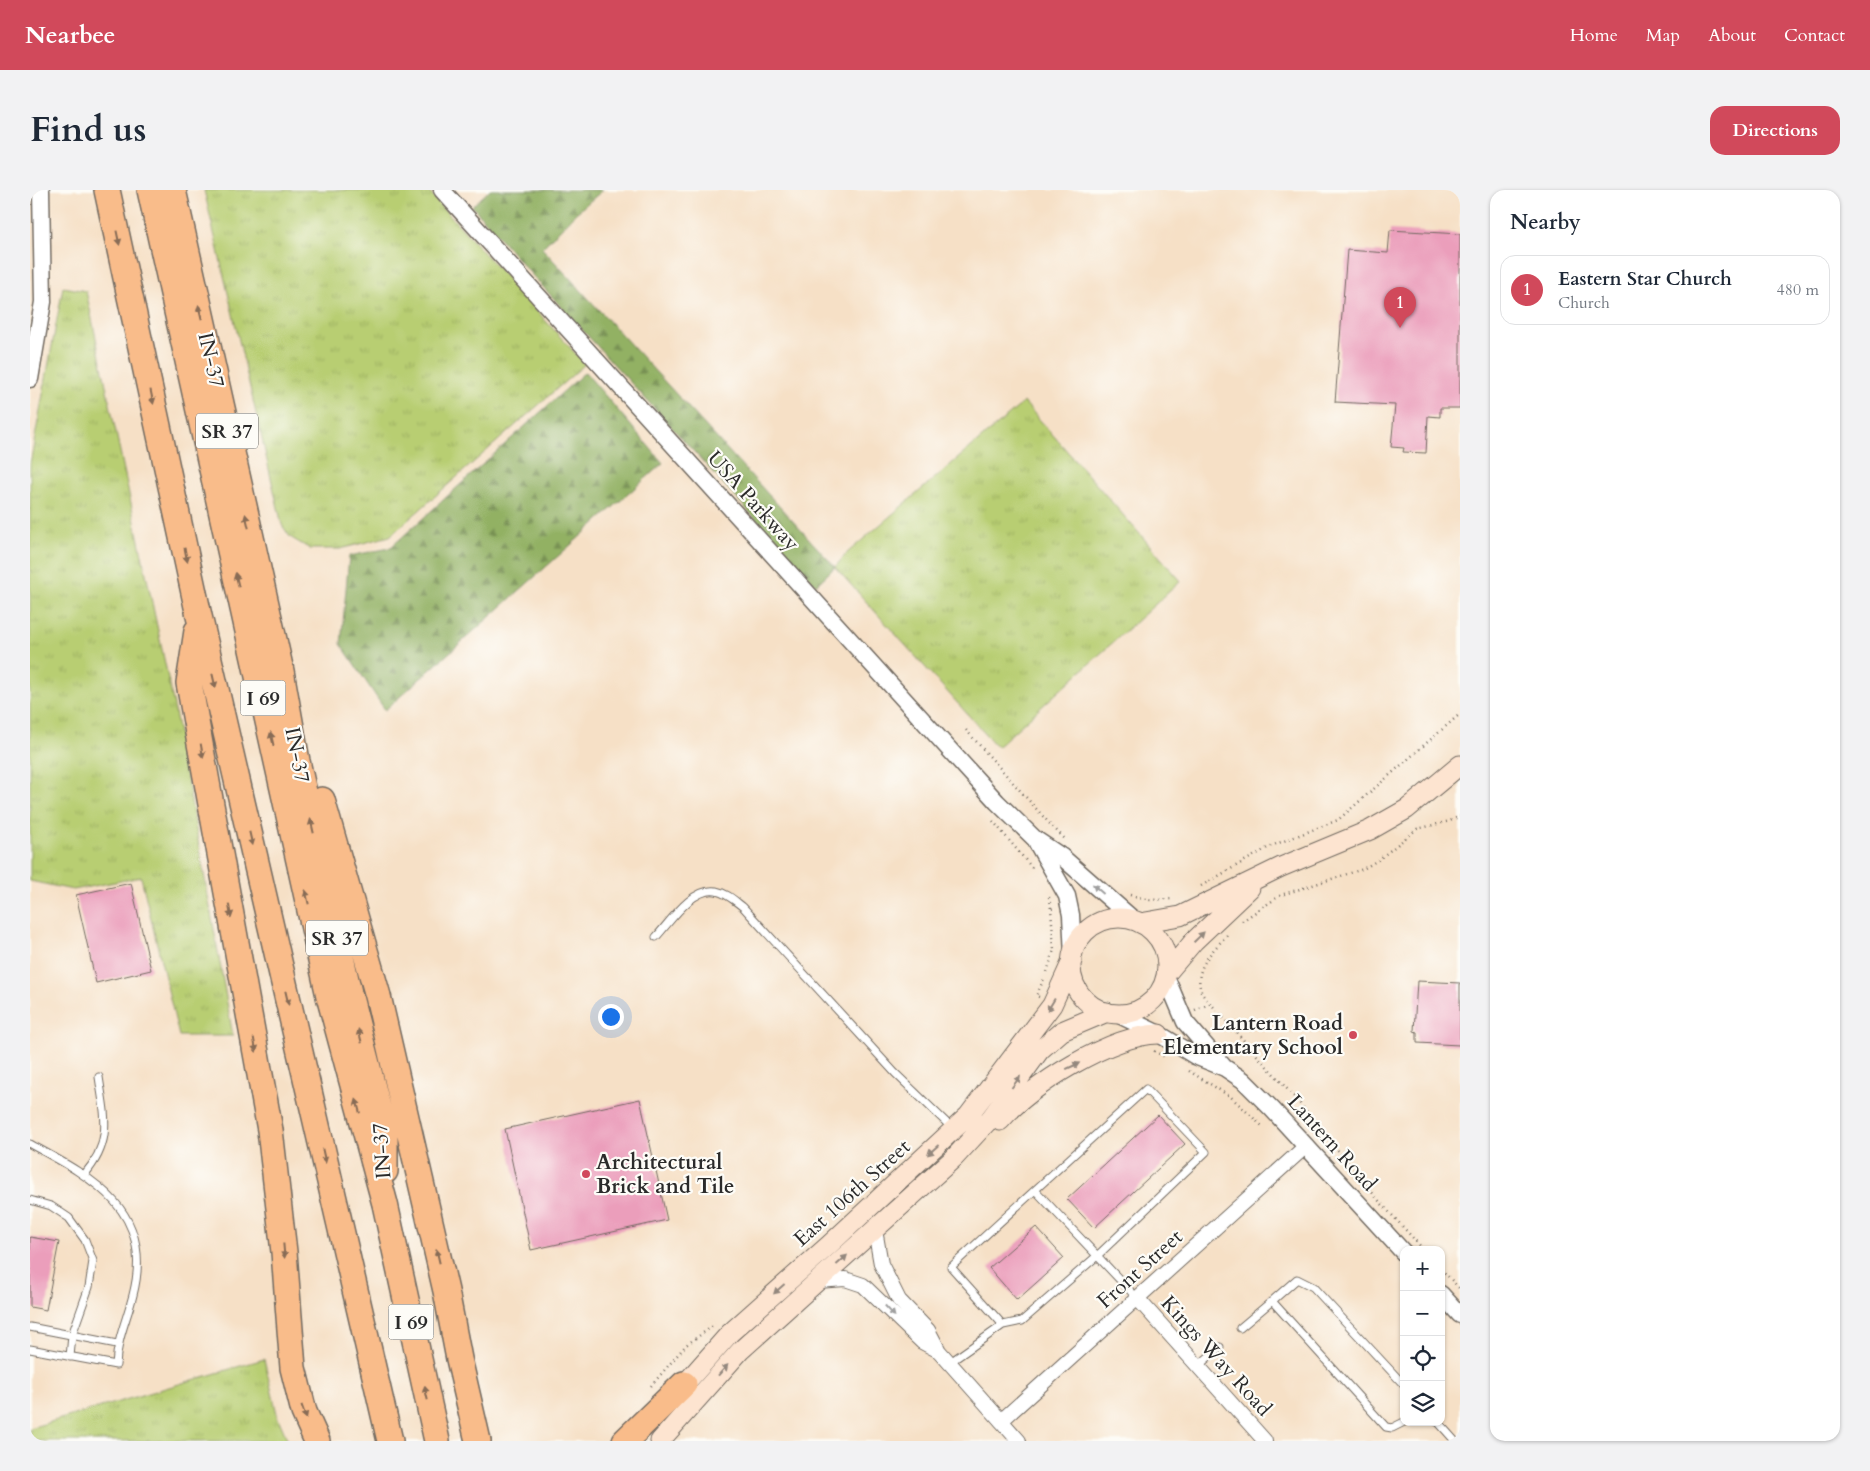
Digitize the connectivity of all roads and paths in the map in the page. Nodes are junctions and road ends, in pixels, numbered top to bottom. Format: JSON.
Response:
{"nodes":[{"id":1,"x":41,"y":190,"type":"edge"},
{"id":2,"x":108,"y":190,"type":"edge"},
{"id":3,"x":150,"y":190,"type":"edge"},
{"id":4,"x":174,"y":190,"type":"edge"},
{"id":5,"x":442,"y":190,"type":"edge"},
{"id":6,"x":30,"y":218,"type":"edge"},
{"id":7,"x":41,"y":240,"type":"junction"},
{"id":8,"x":30,"y":379,"type":"edge"},
{"id":9,"x":199,"y":616,"type":"junction"},
{"id":10,"x":282,"y":671,"type":"junction"},
{"id":11,"x":1460,"y":714,"type":"edge"},
{"id":12,"x":966,"y":730,"type":"dead end"},
{"id":13,"x":1460,"y":765,"type":"edge"},
{"id":14,"x":989,"y":816,"type":"dead end"},
{"id":15,"x":1460,"y":816,"type":"edge"},
{"id":16,"x":1035,"y":839,"type":"junction"},
{"id":17,"x":1070,"y":843,"type":"dead end"},
{"id":18,"x":1037,"y":874,"type":"dead end"},
{"id":19,"x":1262,"y":877,"type":"junction"},
{"id":20,"x":1046,"y":889,"type":"dead end"},
{"id":21,"x":1196,"y":889,"type":"dead end"},
{"id":22,"x":1128,"y":894,"type":"dead end"},
{"id":23,"x":1177,"y":898,"type":"dead end"},
{"id":24,"x":1059,"y":907,"type":"dead end"},
{"id":25,"x":1051,"y":909,"type":"junction"},
{"id":26,"x":1138,"y":922,"type":"junction"},
{"id":27,"x":1236,"y":926,"type":"dead end"},
{"id":28,"x":1229,"y":932,"type":"dead end"},
{"id":29,"x":656,"y":937,"type":"dead end"},
{"id":30,"x":1072,"y":958,"type":"junction"},
{"id":31,"x":1166,"y":975,"type":"junction"},
{"id":32,"x":1042,"y":1000,"type":"dead end"},
{"id":33,"x":1210,"y":1004,"type":"junction"},
{"id":34,"x":1193,"y":1010,"type":"dead end"},
{"id":35,"x":1112,"y":1013,"type":"junction"},
{"id":36,"x":1155,"y":1042,"type":"junction"},
{"id":37,"x":1166,"y":1058,"type":"dead end"},
{"id":38,"x":1181,"y":1066,"type":"dead end"},
{"id":39,"x":1225,"y":1068,"type":"junction"},
{"id":40,"x":99,"y":1077,"type":"dead end"},
{"id":41,"x":1263,"y":1127,"type":"dead end"},
{"id":42,"x":954,"y":1130,"type":"junction"},
{"id":43,"x":30,"y":1144,"type":"edge"},
{"id":44,"x":1306,"y":1146,"type":"junction"},
{"id":45,"x":954,"y":1158,"type":"junction"},
{"id":46,"x":84,"y":1175,"type":"junction"},
{"id":47,"x":1035,"y":1190,"type":"junction"},
{"id":48,"x":30,"y":1200,"type":"edge"},
{"id":49,"x":384,"y":1204,"type":"junction"},
{"id":50,"x":875,"y":1230,"type":"junction"},
{"id":51,"x":1420,"y":1246,"type":"edge"},
{"id":52,"x":1400,"y":1249,"type":"edge"},
{"id":53,"x":1097,"y":1256,"type":"junction"},
{"id":54,"x":1445,"y":1273,"type":"edge"},
{"id":55,"x":818,"y":1281,"type":"junction"},
{"id":56,"x":1460,"y":1289,"type":"edge"},
{"id":57,"x":446,"y":1291,"type":"junction"},
{"id":58,"x":1137,"y":1298,"type":"junction"},
{"id":59,"x":1445,"y":1298,"type":"edge"},
{"id":60,"x":1272,"y":1300,"type":"junction"},
{"id":61,"x":1460,"y":1315,"type":"edge"},
{"id":62,"x":1003,"y":1325,"type":"junction"},
{"id":63,"x":30,"y":1327,"type":"edge"},
{"id":64,"x":1240,"y":1328,"type":"dead end"},
{"id":65,"x":72,"y":1335,"type":"junction"},
{"id":66,"x":117,"y":1344,"type":"junction"},
{"id":67,"x":1220,"y":1347,"type":"dead end"},
{"id":68,"x":30,"y":1349,"type":"edge"},
{"id":69,"x":939,"y":1351,"type":"junction"},
{"id":70,"x":70,"y":1357,"type":"junction"},
{"id":71,"x":949,"y":1363,"type":"junction"},
{"id":72,"x":1198,"y":1366,"type":"junction"},
{"id":73,"x":1400,"y":1381,"type":"edge"},
{"id":74,"x":684,"y":1384,"type":"junction"},
{"id":75,"x":1001,"y":1421,"type":"junction"},
{"id":76,"x":1400,"y":1424,"type":"edge"},
{"id":77,"x":1442,"y":1426,"type":"edge"},
{"id":78,"x":317,"y":1441,"type":"edge"},
{"id":79,"x":390,"y":1441,"type":"edge"},
{"id":80,"x":437,"y":1441,"type":"edge"},
{"id":81,"x":478,"y":1441,"type":"edge"},
{"id":82,"x":490,"y":1441,"type":"edge"},
{"id":83,"x":624,"y":1441,"type":"edge"},
{"id":84,"x":638,"y":1441,"type":"edge"},
{"id":85,"x":660,"y":1441,"type":"edge"},
{"id":86,"x":1019,"y":1441,"type":"edge"},
{"id":87,"x":1265,"y":1441,"type":"edge"},
{"id":88,"x":1455,"y":1441,"type":"edge"}],
"edges":[{"from":1,"to":7,"type":"street"},
{"from":2,"to":9,"type":"highway","number":"I 69","one_way":true},
{"from":49,"to":3,"type":"highway","number":"I 69","one_way":true},
{"from":10,"to":4,"type":"highway","name":"IN-37","number":"SR 37","one_way":true},
{"from":5,"to":16,"type":"street","name":"USA Parkway"},
{"from":6,"to":7,"type":"street"},
{"from":7,"to":8,"type":"street"},
{"from":9,"to":78,"type":"highway","one_way":true},
{"from":9,"to":79,"type":"highway","number":"I 69","one_way":true},
{"from":49,"to":10,"type":"highway","name":"IN-37","number":"SR 37","one_way":true},
{"from":57,"to":10,"type":"highway","one_way":true},
{"from":11,"to":21,"type":"path"},
{"from":12,"to":17,"type":"path"},
{"from":13,"to":19,"type":"main road"},
{"from":14,"to":18,"type":"path"},
{"from":15,"to":27,"type":"path"},
{"from":26,"to":16,"type":"street","name":"USA Parkway","one_way":true},
{"from":16,"to":30,"type":"street","name":"USA Parkway"},
{"from":19,"to":26,"type":"main road"},
{"from":31,"to":19,"type":"main road","one_way":true},
{"from":20,"to":25,"type":"path"},
{"from":22,"to":23,"type":"path"},
{"from":24,"to":25,"type":"path"},
{"from":25,"to":32,"type":"path"},
{"from":26,"to":30,"type":"main road"},
{"from":26,"to":31,"type":"main road"},
{"from":28,"to":33,"type":"path"},
{"from":29,"to":42,"type":"lane"},
{"from":30,"to":35,"type":"main road"},
{"from":30,"to":42,"type":"main road","name":"East 106th Street","one_way":true},
{"from":31,"to":35,"type":"main road"},
{"from":31,"to":39,"type":"street","name":"Lantern Road"},
{"from":33,"to":34,"type":"path"},
{"from":33,"to":51,"type":"path"},
{"from":35,"to":36,"type":"street","name":"Lantern Road"},
{"from":45,"to":35,"type":"main road","name":"East 106th Street","one_way":true},
{"from":36,"to":37,"type":"path"},
{"from":36,"to":39,"type":"street","name":"Lantern Road"},
{"from":45,"to":36,"type":"main road","one_way":true},
{"from":38,"to":41,"type":"path"},
{"from":39,"to":44,"type":"street","name":"Lantern Road"},
{"from":40,"to":46,"type":"lane"},
{"from":42,"to":74,"type":"main road","name":"East 106th Street","one_way":true},
{"from":43,"to":46,"type":"lane"},
{"from":44,"to":52,"type":"street","name":"Lantern Road"},
{"from":44,"to":58,"type":"street","name":"Front Street"},
{"from":45,"to":50,"type":"main road","name":"East 106th Street"},
{"from":46,"to":66,"type":"lane"},
{"from":47,"to":53,"type":"lane"},
{"from":47,"to":53,"type":"lane"},
{"from":47,"to":62,"type":"lane"},
{"from":48,"to":65,"type":"lane"},
{"from":80,"to":49,"type":"highway","number":"I 69","one_way":true},
{"from":55,"to":50,"type":"main road","name":"East 106th Street","one_way":true},
{"from":50,"to":69,"type":"street"},
{"from":53,"to":58,"type":"lane"},
{"from":53,"to":62,"type":"lane"},
{"from":54,"to":56,"type":"path"},
{"from":55,"to":69,"type":"street","one_way":true},
{"from":85,"to":55,"type":"main road","name":"East 106th Street","one_way":true},
{"from":57,"to":81,"type":"highway"},
{"from":57,"to":82,"type":"highway"},
{"from":58,"to":72,"type":"street","name":"Kings Way Road"},
{"from":58,"to":75,"type":"street","name":"Front Street"},
{"from":59,"to":61,"type":"street"},
{"from":60,"to":64,"type":"lane"},
{"from":60,"to":73,"type":"lane"},
{"from":60,"to":76,"type":"lane"},
{"from":62,"to":71,"type":"lane"},
{"from":63,"to":65,"type":"lane"},
{"from":65,"to":66,"type":"lane"},
{"from":65,"to":70,"type":"lane"},
{"from":66,"to":70,"type":"lane"},
{"from":67,"to":72,"type":"lane"},
{"from":68,"to":70,"type":"lane"},
{"from":69,"to":71,"type":"street"},
{"from":71,"to":75,"type":"street"},
{"from":72,"to":87,"type":"street","name":"Kings Way Road"},
{"from":74,"to":83,"type":"highway"},
{"from":74,"to":84,"type":"main road","name":"East 106th Street"},
{"from":75,"to":86,"type":"street"},
{"from":77,"to":88,"type":"lane"}]}
